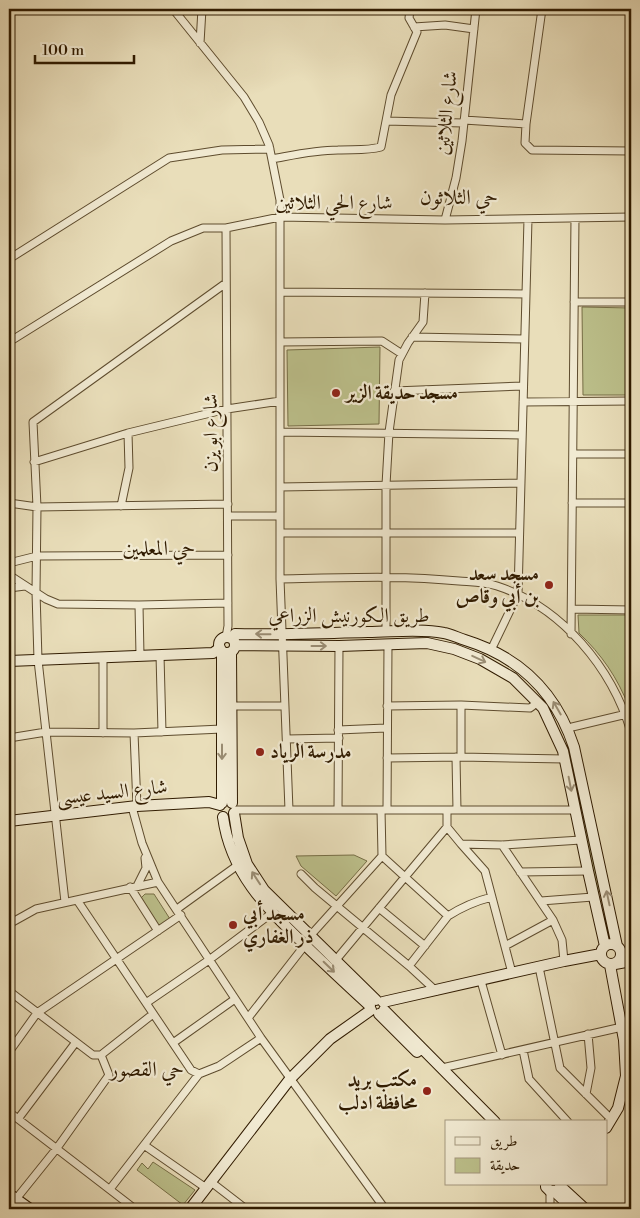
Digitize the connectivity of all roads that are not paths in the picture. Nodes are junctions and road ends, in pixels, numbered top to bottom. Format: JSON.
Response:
{"nodes":[{"id":1,"x":172,"y":9,"type":"edge"},
{"id":2,"x":202,"y":9,"type":"edge"},
{"id":3,"x":410,"y":9,"type":"edge"},
{"id":4,"x":476,"y":9,"type":"edge"},
{"id":5,"x":542,"y":9,"type":"edge"},
{"id":6,"x":414,"y":27,"type":"junction"},
{"id":7,"x":474,"y":29,"type":"junction"},
{"id":8,"x":200,"y":43,"type":"junction"},
{"id":9,"x":386,"y":121,"type":"junction"},
{"id":10,"x":463,"y":122,"type":"junction"},
{"id":11,"x":526,"y":124,"type":"junction"},
{"id":12,"x":270,"y":149,"type":"junction"},
{"id":13,"x":631,"y":151,"type":"edge"},
{"id":14,"x":272,"y":159,"type":"junction"},
{"id":15,"x":280,"y":217,"type":"junction"},
{"id":16,"x":631,"y":217,"type":"edge"},
{"id":17,"x":528,"y":218,"type":"junction"},
{"id":18,"x":574,"y":218,"type":"junction"},
{"id":19,"x":445,"y":220,"type":"junction"},
{"id":20,"x":226,"y":228,"type":"junction"},
{"id":21,"x":9,"y":258,"type":"edge"},
{"id":22,"x":226,"y":283,"type":"junction"},
{"id":23,"x":280,"y":292,"type":"junction"},
{"id":24,"x":425,"y":293,"type":"junction"},
{"id":25,"x":526,"y":294,"type":"junction"},
{"id":26,"x":574,"y":302,"type":"junction"},
{"id":27,"x":631,"y":302,"type":"edge"},
{"id":28,"x":412,"y":337,"type":"junction"},
{"id":29,"x":524,"y":338,"type":"junction"},
{"id":30,"x":9,"y":342,"type":"edge"},
{"id":31,"x":280,"y":342,"type":"junction"},
{"id":32,"x":402,"y":354,"type":"junction"},
{"id":33,"x":523,"y":386,"type":"junction"},
{"id":34,"x":394,"y":391,"type":"junction"},
{"id":35,"x":280,"y":401,"type":"junction"},
{"id":36,"x":573,"y":401,"type":"junction"},
{"id":37,"x":631,"y":401,"type":"edge"},
{"id":38,"x":523,"y":402,"type":"junction"},
{"id":39,"x":228,"y":409,"type":"junction"},
{"id":40,"x":280,"y":432,"type":"junction"},
{"id":41,"x":389,"y":432,"type":"junction"},
{"id":42,"x":128,"y":433,"type":"junction"},
{"id":43,"x":522,"y":435,"type":"junction"},
{"id":44,"x":573,"y":454,"type":"junction"},
{"id":45,"x":631,"y":454,"type":"edge"},
{"id":46,"x":34,"y":462,"type":"junction"},
{"id":47,"x":521,"y":483,"type":"junction"},
{"id":48,"x":386,"y":485,"type":"junction"},
{"id":49,"x":280,"y":487,"type":"junction"},
{"id":50,"x":572,"y":503,"type":"junction"},
{"id":51,"x":631,"y":503,"type":"edge"},
{"id":52,"x":9,"y":504,"type":"edge"},
{"id":53,"x":228,"y":504,"type":"junction"},
{"id":54,"x":121,"y":506,"type":"junction"},
{"id":55,"x":37,"y":507,"type":"junction"},
{"id":56,"x":228,"y":516,"type":"junction"},
{"id":57,"x":280,"y":516,"type":"junction"},
{"id":58,"x":280,"y":533,"type":"junction"},
{"id":59,"x":386,"y":533,"type":"junction"},
{"id":60,"x":519,"y":533,"type":"junction"},
{"id":61,"x":228,"y":555,"type":"junction"},
{"id":62,"x":37,"y":556,"type":"junction"},
{"id":63,"x":9,"y":563,"type":"edge"},
{"id":64,"x":9,"y":575,"type":"edge"},
{"id":65,"x":280,"y":578,"type":"junction"},
{"id":66,"x":386,"y":578,"type":"junction"},
{"id":67,"x":25,"y":586,"type":"junction"},
{"id":68,"x":9,"y":588,"type":"edge"},
{"id":69,"x":36,"y":592,"type":"junction"},
{"id":70,"x":518,"y":594,"type":"junction"},
{"id":71,"x":228,"y":603,"type":"junction"},
{"id":72,"x":139,"y":605,"type":"junction"},
{"id":73,"x":572,"y":610,"type":"junction"},
{"id":74,"x":631,"y":610,"type":"edge"},
{"id":75,"x":386,"y":632,"type":"junction"},
{"id":76,"x":282,"y":634,"type":"junction"},
{"id":77,"x":571,"y":634,"type":"junction"},
{"id":78,"x":388,"y":644,"type":"junction"},
{"id":79,"x":227,"y":645,"type":"junction"},
{"id":80,"x":283,"y":646,"type":"junction"},
{"id":81,"x":338,"y":646,"type":"junction"},
{"id":82,"x":491,"y":650,"type":"junction"},
{"id":83,"x":160,"y":655,"type":"junction"},
{"id":84,"x":140,"y":656,"type":"junction"},
{"id":85,"x":103,"y":657,"type":"junction"},
{"id":86,"x":38,"y":660,"type":"junction"},
{"id":87,"x":9,"y":661,"type":"edge"},
{"id":88,"x":537,"y":703,"type":"junction"},
{"id":89,"x":461,"y":705,"type":"junction"},
{"id":90,"x":231,"y":706,"type":"junction"},
{"id":91,"x":285,"y":706,"type":"junction"},
{"id":92,"x":387,"y":706,"type":"junction"},
{"id":93,"x":628,"y":713,"type":"edge"},
{"id":94,"x":222,"y":728,"type":"junction"},
{"id":95,"x":386,"y":728,"type":"junction"},
{"id":96,"x":568,"y":728,"type":"junction"},
{"id":97,"x":338,"y":730,"type":"junction"},
{"id":98,"x":46,"y":732,"type":"junction"},
{"id":99,"x":162,"y":732,"type":"junction"},
{"id":100,"x":631,"y":732,"type":"edge"},
{"id":101,"x":103,"y":733,"type":"junction"},
{"id":102,"x":134,"y":733,"type":"junction"},
{"id":103,"x":9,"y":738,"type":"edge"},
{"id":104,"x":339,"y":738,"type":"junction"},
{"id":105,"x":287,"y":739,"type":"junction"},
{"id":106,"x":458,"y":757,"type":"junction"},
{"id":107,"x":387,"y":758,"type":"junction"},
{"id":108,"x":565,"y":759,"type":"junction"},
{"id":109,"x":135,"y":807,"type":"junction"},
{"id":110,"x":228,"y":807,"type":"junction"},
{"id":111,"x":289,"y":810,"type":"junction"},
{"id":112,"x":338,"y":810,"type":"junction"},
{"id":113,"x":384,"y":810,"type":"junction"},
{"id":114,"x":448,"y":810,"type":"junction"},
{"id":115,"x":457,"y":810,"type":"junction"},
{"id":116,"x":575,"y":810,"type":"junction"},
{"id":117,"x":55,"y":816,"type":"junction"},
{"id":118,"x":9,"y":821,"type":"edge"},
{"id":119,"x":447,"y":826,"type":"junction"},
{"id":120,"x":581,"y":840,"type":"junction"},
{"id":121,"x":142,"y":843,"type":"junction"},
{"id":122,"x":461,"y":844,"type":"junction"},
{"id":123,"x":502,"y":845,"type":"junction"},
{"id":124,"x":382,"y":856,"type":"junction"},
{"id":125,"x":238,"y":865,"type":"junction"},
{"id":126,"x":520,"y":872,"type":"junction"},
{"id":127,"x":588,"y":872,"type":"junction"},
{"id":128,"x":301,"y":874,"type":"dead end"},
{"id":129,"x":405,"y":876,"type":"junction"},
{"id":130,"x":158,"y":882,"type":"junction"},
{"id":131,"x":133,"y":886,"type":"junction"},
{"id":132,"x":593,"y":897,"type":"junction"},
{"id":133,"x":492,"y":898,"type":"junction"},
{"id":134,"x":77,"y":900,"type":"junction"},
{"id":135,"x":541,"y":901,"type":"junction"},
{"id":136,"x":65,"y":902,"type":"junction"},
{"id":137,"x":336,"y":906,"type":"junction"},
{"id":138,"x":379,"y":908,"type":"junction"},
{"id":139,"x":176,"y":909,"type":"junction"},
{"id":140,"x":272,"y":913,"type":"junction"},
{"id":141,"x":181,"y":915,"type":"junction"},
{"id":142,"x":448,"y":916,"type":"junction"},
{"id":143,"x":553,"y":920,"type":"junction"},
{"id":144,"x":9,"y":924,"type":"edge"},
{"id":145,"x":363,"y":928,"type":"junction"},
{"id":146,"x":158,"y":931,"type":"junction"},
{"id":147,"x":307,"y":940,"type":"junction"},
{"id":148,"x":425,"y":946,"type":"junction"},
{"id":149,"x":505,"y":946,"type":"junction"},
{"id":150,"x":623,"y":948,"type":"edge"},
{"id":151,"x":603,"y":950,"type":"junction"},
{"id":152,"x":116,"y":959,"type":"junction"},
{"id":153,"x":209,"y":960,"type":"junction"},
{"id":154,"x":335,"y":961,"type":"junction"},
{"id":155,"x":564,"y":961,"type":"junction"},
{"id":156,"x":631,"y":961,"type":"edge"},
{"id":157,"x":613,"y":964,"type":"junction"},
{"id":158,"x":409,"y":966,"type":"junction"},
{"id":159,"x":539,"y":967,"type":"junction"},
{"id":160,"x":512,"y":973,"type":"junction"},
{"id":161,"x":481,"y":981,"type":"junction"},
{"id":162,"x":9,"y":991,"type":"edge"},
{"id":163,"x":436,"y":991,"type":"junction"},
{"id":164,"x":235,"y":999,"type":"junction"},
{"id":165,"x":146,"y":1003,"type":"junction"},
{"id":166,"x":377,"y":1007,"type":"junction"},
{"id":167,"x":37,"y":1012,"type":"junction"},
{"id":168,"x":153,"y":1014,"type":"junction"},
{"id":169,"x":248,"y":1018,"type":"junction"},
{"id":170,"x":622,"y":1026,"type":"junction"},
{"id":171,"x":588,"y":1034,"type":"junction"},
{"id":172,"x":261,"y":1038,"type":"junction"},
{"id":173,"x":76,"y":1042,"type":"junction"},
{"id":174,"x":555,"y":1042,"type":"junction"},
{"id":175,"x":173,"y":1043,"type":"junction"},
{"id":176,"x":523,"y":1050,"type":"junction"},
{"id":177,"x":9,"y":1052,"type":"edge"},
{"id":178,"x":502,"y":1054,"type":"junction"},
{"id":179,"x":101,"y":1055,"type":"junction"},
{"id":180,"x":442,"y":1068,"type":"junction"},
{"id":181,"x":199,"y":1074,"type":"junction"},
{"id":182,"x":629,"y":1076,"type":"edge"},
{"id":183,"x":290,"y":1079,"type":"junction"},
{"id":184,"x":586,"y":1094,"type":"junction"},
{"id":185,"x":9,"y":1112,"type":"edge"},
{"id":186,"x":18,"y":1119,"type":"junction"},
{"id":187,"x":484,"y":1120,"type":"edge"},
{"id":188,"x":493,"y":1120,"type":"edge"},
{"id":189,"x":566,"y":1120,"type":"edge"},
{"id":190,"x":607,"y":1120,"type":"edge"},
{"id":191,"x":609,"y":1123,"type":"edge"},
{"id":192,"x":144,"y":1145,"type":"junction"},
{"id":193,"x":57,"y":1148,"type":"junction"},
{"id":194,"x":209,"y":1185,"type":"junction"},
{"id":195,"x":552,"y":1187,"type":"edge"},
{"id":196,"x":110,"y":1189,"type":"junction"},
{"id":197,"x":12,"y":1196,"type":"edge"},
{"id":198,"x":631,"y":1205,"type":"edge"},
{"id":199,"x":30,"y":1209,"type":"edge"},
{"id":200,"x":136,"y":1209,"type":"edge"},
{"id":201,"x":190,"y":1209,"type":"edge"},
{"id":202,"x":246,"y":1209,"type":"edge"},
{"id":203,"x":385,"y":1209,"type":"edge"},
{"id":204,"x":550,"y":1209,"type":"edge"},
{"id":205,"x":573,"y":1209,"type":"edge"},
{"id":206,"x":585,"y":1209,"type":"edge"},
{"id":207,"x":628,"y":1209,"type":"edge"}],
"edges":[{"from":1,"to":8,"type":"street"},
{"from":2,"to":8,"type":"street"},
{"from":3,"to":6,"type":"street"},
{"from":4,"to":7,"type":"street","name":"شارع الثلاثين"},
{"from":5,"to":11,"type":"street"},
{"from":6,"to":7,"type":"street"},
{"from":6,"to":9,"type":"street"},
{"from":7,"to":10,"type":"street","name":"شارع الثلاثين"},
{"from":8,"to":12,"type":"street"},
{"from":9,"to":10,"type":"street"},
{"from":9,"to":14,"type":"street"},
{"from":10,"to":11,"type":"street"},
{"from":10,"to":19,"type":"street","name":"شارع الثلاثين"},
{"from":11,"to":13,"type":"street"},
{"from":12,"to":14,"type":"street"},
{"from":12,"to":21,"type":"street"},
{"from":14,"to":15,"type":"street"},
{"from":15,"to":19,"type":"street","name":"شارع الحي الثلاثين"},
{"from":15,"to":20,"type":"street","name":"شارع الحي الثلاثين"},
{"from":15,"to":23,"type":"street"},
{"from":16,"to":18,"type":"street","name":"شارع الحي الثلاثين"},
{"from":17,"to":18,"type":"street","name":"شارع الحي الثلاثين"},
{"from":17,"to":19,"type":"street","name":"شارع الحي الثلاثين"},
{"from":17,"to":25,"type":"street"},
{"from":18,"to":26,"type":"street"},
{"from":20,"to":22,"type":"street","name":"شارع ابو يزن"},
{"from":20,"to":30,"type":"street","name":"شارع الحي الثلاثين"},
{"from":22,"to":39,"type":"street","name":"شارع ابو يزن"},
{"from":22,"to":46,"type":"street"},
{"from":23,"to":24,"type":"street"},
{"from":23,"to":31,"type":"street"},
{"from":24,"to":25,"type":"street"},
{"from":24,"to":28,"type":"street"},
{"from":25,"to":29,"type":"street"},
{"from":26,"to":27,"type":"street"},
{"from":26,"to":36,"type":"street"},
{"from":28,"to":29,"type":"street"},
{"from":28,"to":32,"type":"street"},
{"from":29,"to":33,"type":"street"},
{"from":31,"to":32,"type":"street"},
{"from":31,"to":35,"type":"street"},
{"from":32,"to":34,"type":"street"},
{"from":33,"to":34,"type":"street"},
{"from":33,"to":38,"type":"street"},
{"from":34,"to":41,"type":"street"},
{"from":35,"to":39,"type":"street"},
{"from":35,"to":40,"type":"street"},
{"from":36,"to":37,"type":"street"},
{"from":36,"to":38,"type":"street"},
{"from":36,"to":44,"type":"street"},
{"from":38,"to":43,"type":"street"},
{"from":39,"to":42,"type":"street"},
{"from":39,"to":53,"type":"street","name":"شارع ابو يزن"},
{"from":40,"to":41,"type":"street"},
{"from":40,"to":49,"type":"street"},
{"from":41,"to":43,"type":"street"},
{"from":41,"to":48,"type":"street"},
{"from":42,"to":46,"type":"street"},
{"from":42,"to":54,"type":"street"},
{"from":43,"to":47,"type":"street"},
{"from":44,"to":45,"type":"street"},
{"from":44,"to":50,"type":"street"},
{"from":46,"to":55,"type":"street"},
{"from":47,"to":48,"type":"street"},
{"from":47,"to":60,"type":"street"},
{"from":48,"to":49,"type":"street"},
{"from":48,"to":59,"type":"street"},
{"from":49,"to":57,"type":"street"},
{"from":50,"to":51,"type":"street"},
{"from":50,"to":73,"type":"street"},
{"from":52,"to":55,"type":"street"},
{"from":53,"to":54,"type":"street"},
{"from":53,"to":56,"type":"street","name":"شارع ابو يزن"},
{"from":54,"to":55,"type":"street"},
{"from":55,"to":62,"type":"street"},
{"from":56,"to":57,"type":"street"},
{"from":56,"to":61,"type":"street","name":"شارع ابو يزن"},
{"from":57,"to":58,"type":"street"},
{"from":58,"to":59,"type":"street"},
{"from":58,"to":65,"type":"street"},
{"from":59,"to":60,"type":"street"},
{"from":59,"to":66,"type":"street"},
{"from":60,"to":70,"type":"street"},
{"from":61,"to":62,"type":"street"},
{"from":61,"to":71,"type":"street","name":"شارع ابو يزن"},
{"from":62,"to":63,"type":"street"},
{"from":62,"to":69,"type":"street"},
{"from":64,"to":67,"type":"street"},
{"from":65,"to":66,"type":"street"},
{"from":65,"to":76,"type":"street"},
{"from":66,"to":70,"type":"street"},
{"from":66,"to":75,"type":"street"},
{"from":67,"to":68,"type":"street"},
{"from":67,"to":69,"type":"street"},
{"from":69,"to":72,"type":"street"},
{"from":69,"to":86,"type":"street"},
{"from":70,"to":77,"type":"street"},
{"from":70,"to":82,"type":"street"},
{"from":71,"to":72,"type":"street"},
{"from":71,"to":79,"type":"street","name":"شارع ابو يزن"},
{"from":72,"to":84,"type":"street"},
{"from":73,"to":74,"type":"street"},
{"from":73,"to":77,"type":"street"},
{"from":75,"to":76,"type":"street","name":"طريق الكورنيش الزراعي"},
{"from":75,"to":82,"type":"street","name":"طريق الكورنيش الزراعي"},
{"from":76,"to":79,"type":"street","name":"طريق الكورنيش الزراعي","one_way":true},
{"from":76,"to":80,"type":"street"},
{"from":77,"to":93,"type":"street"},
{"from":78,"to":81,"type":"street"},
{"from":78,"to":88,"type":"street","one_way":true},
{"from":78,"to":92,"type":"street"},
{"from":79,"to":80,"type":"street"},
{"from":79,"to":83,"type":"street"},
{"from":79,"to":90,"type":"street"},
{"from":79,"to":94,"type":"street"},
{"from":80,"to":81,"type":"street","one_way":true},
{"from":80,"to":91,"type":"street"},
{"from":81,"to":97,"type":"street"},
{"from":96,"to":82,"type":"street","name":"طريق الكورنيش الزراعي","one_way":true},
{"from":83,"to":84,"type":"street"},
{"from":83,"to":99,"type":"street"},
{"from":84,"to":85,"type":"street"},
{"from":85,"to":86,"type":"street"},
{"from":85,"to":101,"type":"street"},
{"from":86,"to":87,"type":"street"},
{"from":86,"to":98,"type":"street"},
{"from":88,"to":89,"type":"street"},
{"from":88,"to":108,"type":"street"},
{"from":89,"to":92,"type":"street"},
{"from":89,"to":106,"type":"street"},
{"from":90,"to":91,"type":"street"},
{"from":90,"to":110,"type":"street"},
{"from":91,"to":105,"type":"street"},
{"from":92,"to":95,"type":"street"},
{"from":93,"to":96,"type":"street"},
{"from":93,"to":100,"type":"street"},
{"from":94,"to":99,"type":"street"},
{"from":94,"to":110,"type":"street","one_way":true},
{"from":95,"to":97,"type":"street"},
{"from":95,"to":107,"type":"street"},
{"from":150,"to":96,"type":"street","name":"طريق الكورنيش الزراعي","one_way":true},
{"from":97,"to":104,"type":"street"},
{"from":98,"to":101,"type":"street"},
{"from":98,"to":103,"type":"street"},
{"from":98,"to":117,"type":"street"},
{"from":99,"to":102,"type":"street"},
{"from":101,"to":102,"type":"street"},
{"from":102,"to":109,"type":"street"},
{"from":104,"to":105,"type":"street"},
{"from":104,"to":112,"type":"street"},
{"from":105,"to":111,"type":"street"},
{"from":106,"to":107,"type":"street"},
{"from":106,"to":108,"type":"street"},
{"from":106,"to":115,"type":"street"},
{"from":107,"to":113,"type":"street"},
{"from":108,"to":116,"type":"street","one_way":true},
{"from":109,"to":110,"type":"street","name":"شارع السيد عيسى"},
{"from":109,"to":117,"type":"street","name":"شارع السيد عيسى"},
{"from":109,"to":121,"type":"street"},
{"from":110,"to":111,"type":"street"},
{"from":110,"to":125,"type":"street"},
{"from":147,"to":110,"type":"street","one_way":true},
{"from":111,"to":112,"type":"street"},
{"from":112,"to":113,"type":"street"},
{"from":113,"to":114,"type":"street"},
{"from":113,"to":124,"type":"street"},
{"from":114,"to":115,"type":"street"},
{"from":114,"to":119,"type":"street"},
{"from":115,"to":116,"type":"street"},
{"from":116,"to":120,"type":"street"},
{"from":117,"to":118,"type":"street","name":"شارع السيد عيسى"},
{"from":117,"to":136,"type":"street"},
{"from":119,"to":122,"type":"street"},
{"from":119,"to":129,"type":"street"},
{"from":120,"to":123,"type":"street"},
{"from":120,"to":127,"type":"street"},
{"from":121,"to":130,"type":"street"},
{"from":121,"to":131,"type":"street"},
{"from":122,"to":123,"type":"street"},
{"from":122,"to":133,"type":"street"},
{"from":123,"to":126,"type":"street"},
{"from":124,"to":129,"type":"street"},
{"from":124,"to":137,"type":"street"},
{"from":125,"to":139,"type":"street"},
{"from":125,"to":140,"type":"street"},
{"from":126,"to":127,"type":"street"},
{"from":126,"to":135,"type":"street"},
{"from":127,"to":132,"type":"street"},
{"from":128,"to":137,"type":"street"},
{"from":129,"to":138,"type":"street"},
{"from":129,"to":142,"type":"street"},
{"from":130,"to":131,"type":"street"},
{"from":130,"to":139,"type":"street"},
{"from":131,"to":134,"type":"street"},
{"from":131,"to":146,"type":"street"},
{"from":132,"to":135,"type":"street"},
{"from":132,"to":151,"type":"street"},
{"from":133,"to":142,"type":"street"},
{"from":133,"to":149,"type":"street"},
{"from":134,"to":136,"type":"street"},
{"from":134,"to":152,"type":"street"},
{"from":135,"to":143,"type":"street"},
{"from":136,"to":144,"type":"street"},
{"from":137,"to":145,"type":"street"},
{"from":137,"to":147,"type":"street"},
{"from":138,"to":145,"type":"street"},
{"from":138,"to":148,"type":"street"},
{"from":139,"to":141,"type":"street"},
{"from":140,"to":147,"type":"street"},
{"from":140,"to":153,"type":"street"},
{"from":141,"to":146,"type":"street"},
{"from":141,"to":153,"type":"street"},
{"from":142,"to":148,"type":"street"},
{"from":143,"to":149,"type":"street"},
{"from":143,"to":155,"type":"street"},
{"from":145,"to":154,"type":"street"},
{"from":145,"to":158,"type":"street"},
{"from":146,"to":152,"type":"street"},
{"from":147,"to":154,"type":"street"},
{"from":147,"to":166,"type":"street","one_way":true},
{"from":147,"to":169,"type":"street"},
{"from":148,"to":158,"type":"street"},
{"from":149,"to":160,"type":"street"},
{"from":150,"to":151,"type":"street"},
{"from":150,"to":157,"type":"street"},
{"from":151,"to":155,"type":"street"},
{"from":151,"to":157,"type":"street"},
{"from":152,"to":165,"type":"street"},
{"from":152,"to":167,"type":"street"},
{"from":153,"to":164,"type":"street"},
{"from":153,"to":165,"type":"street"},
{"from":154,"to":166,"type":"street"},
{"from":155,"to":159,"type":"street"},
{"from":156,"to":157,"type":"street"},
{"from":157,"to":170,"type":"street"},
{"from":158,"to":163,"type":"street"},
{"from":159,"to":160,"type":"street"},
{"from":159,"to":174,"type":"street"},
{"from":160,"to":161,"type":"street"},
{"from":161,"to":163,"type":"street"},
{"from":161,"to":178,"type":"street"},
{"from":162,"to":167,"type":"street"},
{"from":163,"to":166,"type":"street"},
{"from":164,"to":169,"type":"street"},
{"from":164,"to":175,"type":"street"},
{"from":165,"to":168,"type":"street"},
{"from":166,"to":180,"type":"street"},
{"from":166,"to":183,"type":"street"},
{"from":166,"to":187,"type":"street"},
{"from":167,"to":173,"type":"street"},
{"from":167,"to":177,"type":"street"},
{"from":168,"to":175,"type":"street"},
{"from":168,"to":179,"type":"street"},
{"from":169,"to":172,"type":"street"},
{"from":170,"to":171,"type":"street"},
{"from":170,"to":182,"type":"street"},
{"from":171,"to":174,"type":"street"},
{"from":171,"to":184,"type":"street"},
{"from":172,"to":181,"type":"street"},
{"from":172,"to":183,"type":"street"},
{"from":173,"to":179,"type":"street"},
{"from":173,"to":186,"type":"street"},
{"from":174,"to":176,"type":"street"},
{"from":174,"to":184,"type":"street"},
{"from":175,"to":181,"type":"street"},
{"from":176,"to":178,"type":"street"},
{"from":176,"to":189,"type":"street"},
{"from":178,"to":180,"type":"street"},
{"from":179,"to":193,"type":"street"},
{"from":180,"to":188,"type":"street"},
{"from":181,"to":192,"type":"street"},
{"from":182,"to":191,"type":"street"},
{"from":183,"to":194,"type":"street"},
{"from":183,"to":203,"type":"street"},
{"from":184,"to":190,"type":"street"},
{"from":185,"to":186,"type":"street"},
{"from":186,"to":193,"type":"street"},
{"from":192,"to":194,"type":"street"},
{"from":192,"to":196,"type":"street"},
{"from":193,"to":196,"type":"street"},
{"from":193,"to":197,"type":"street"},
{"from":194,"to":201,"type":"street"},
{"from":194,"to":202,"type":"street"},
{"from":195,"to":204,"type":"street"},
{"from":195,"to":205,"type":"street"},
{"from":195,"to":206,"type":"street"},
{"from":196,"to":200,"type":"street"},
{"from":197,"to":199,"type":"street"},
{"from":198,"to":207,"type":"street"}]}
